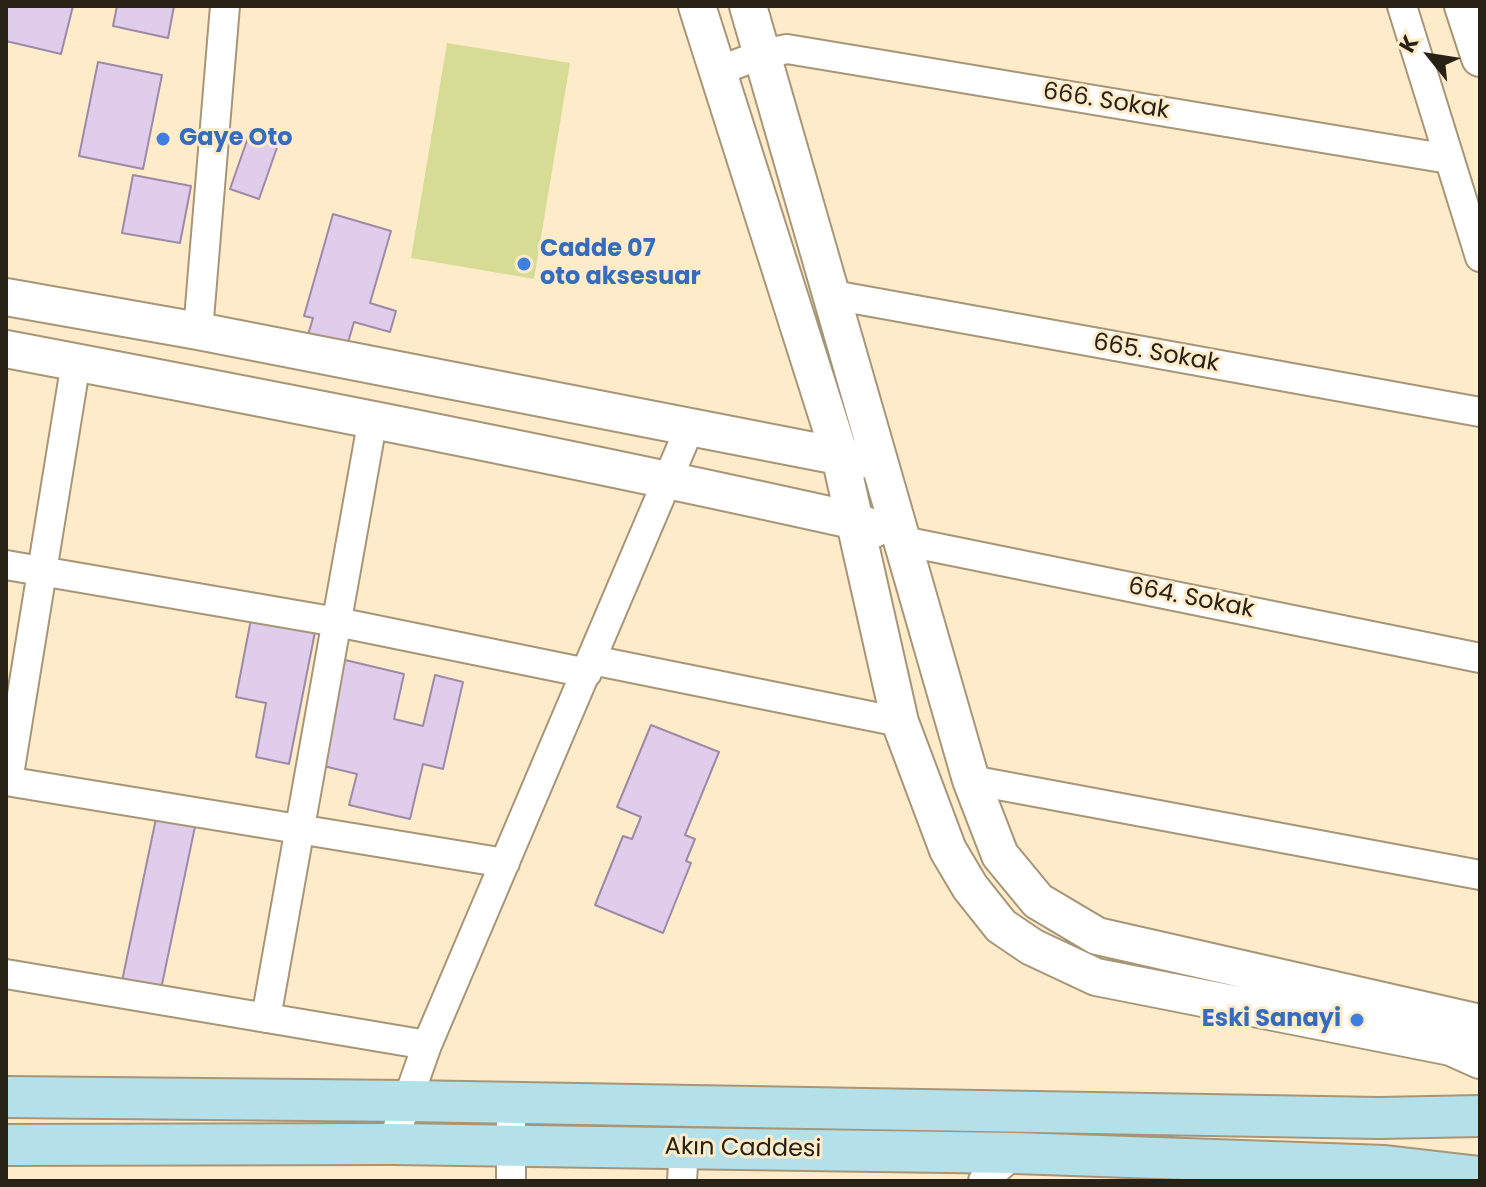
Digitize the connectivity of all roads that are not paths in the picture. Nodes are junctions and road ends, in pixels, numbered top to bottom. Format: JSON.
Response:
{"nodes":[{"id":1,"x":225,"y":6,"type":"edge"},
{"id":2,"x":697,"y":6,"type":"edge"},
{"id":3,"x":748,"y":6,"type":"edge"},
{"id":4,"x":1402,"y":6,"type":"edge"},
{"id":5,"x":1463,"y":6,"type":"edge"},
{"id":6,"x":763,"y":54,"type":"junction"},
{"id":7,"x":1480,"y":58,"type":"edge"},
{"id":8,"x":718,"y":71,"type":"junction"},
{"id":9,"x":1449,"y":159,"type":"junction"},
{"id":10,"x":1480,"y":257,"type":"edge"},
{"id":11,"x":833,"y":295,"type":"junction"},
{"id":12,"x":6,"y":297,"type":"edge"},
{"id":13,"x":198,"y":331,"type":"junction"},
{"id":14,"x":6,"y":349,"type":"edge"},
{"id":15,"x":76,"y":362,"type":"junction"},
{"id":16,"x":1480,"y":412,"type":"edge"},
{"id":17,"x":373,"y":418,"type":"junction"},
{"id":18,"x":690,"y":427,"type":"junction"},
{"id":19,"x":840,"y":456,"type":"junction"},
{"id":20,"x":880,"y":463,"type":"junction"},
{"id":21,"x":670,"y":479,"type":"junction"},
{"id":22,"x":856,"y":521,"type":"junction"},
{"id":23,"x":903,"y":541,"type":"junction"},
{"id":24,"x":6,"y":565,"type":"edge"},
{"id":25,"x":42,"y":570,"type":"junction"},
{"id":26,"x":337,"y":622,"type":"junction"},
{"id":27,"x":1480,"y":658,"type":"edge"},
{"id":28,"x":589,"y":666,"type":"junction"},
{"id":29,"x":900,"y":722,"type":"junction"},
{"id":30,"x":971,"y":780,"type":"junction"},
{"id":31,"x":7,"y":781,"type":"edge"},
{"id":32,"x":924,"y":784,"type":"junction"},
{"id":33,"x":299,"y":830,"type":"junction"},
{"id":34,"x":505,"y":863,"type":"junction"},
{"id":35,"x":1480,"y":875,"type":"edge"},
{"id":36,"x":6,"y":974,"type":"edge"},
{"id":37,"x":266,"y":1018,"type":"junction"},
{"id":38,"x":1480,"y":1023,"type":"edge"},
{"id":39,"x":427,"y":1045,"type":"junction"},
{"id":40,"x":1480,"y":1060,"type":"edge"},
{"id":41,"x":6,"y":1097,"type":"edge"},
{"id":42,"x":408,"y":1101,"type":"junction"},
{"id":43,"x":511,"y":1103,"type":"junction"},
{"id":44,"x":1480,"y":1116,"type":"edge"},
{"id":45,"x":392,"y":1144,"type":"junction"},
{"id":46,"x":6,"y":1145,"type":"edge"},
{"id":47,"x":1015,"y":1153,"type":"junction"},
{"id":48,"x":510,"y":1163,"type":"edge"},
{"id":49,"x":683,"y":1165,"type":"edge"},
{"id":50,"x":1143,"y":1170,"type":"edge"},
{"id":51,"x":1480,"y":1177,"type":"edge"},
{"id":52,"x":983,"y":1181,"type":"edge"}],
"edges":[{"from":1,"to":13,"type":"street"},
{"from":2,"to":8,"type":"street"},
{"from":3,"to":6,"type":"street"},
{"from":4,"to":9,"type":"street"},
{"from":5,"to":7,"type":"street"},
{"from":6,"to":8,"type":"street","name":"666. Sokak"},
{"from":6,"to":9,"type":"street","name":"666. Sokak"},
{"from":6,"to":11,"type":"street"},
{"from":8,"to":19,"type":"street"},
{"from":9,"to":10,"type":"street"},
{"from":11,"to":16,"type":"street","name":"665. Sokak"},
{"from":11,"to":20,"type":"street"},
{"from":12,"to":13,"type":"street"},
{"from":13,"to":18,"type":"street"},
{"from":14,"to":15,"type":"street"},
{"from":15,"to":17,"type":"street"},
{"from":15,"to":25,"type":"street"},
{"from":17,"to":21,"type":"street"},
{"from":17,"to":26,"type":"street"},
{"from":18,"to":19,"type":"street"},
{"from":18,"to":21,"type":"street"},
{"from":19,"to":20,"type":"street"},
{"from":19,"to":22,"type":"street"},
{"from":20,"to":23,"type":"street"},
{"from":21,"to":22,"type":"street"},
{"from":21,"to":28,"type":"street"},
{"from":22,"to":23,"type":"street"},
{"from":22,"to":29,"type":"street"},
{"from":23,"to":27,"type":"street","name":"664. Sokak"},
{"from":23,"to":30,"type":"street"},
{"from":24,"to":25,"type":"street"},
{"from":25,"to":26,"type":"street"},
{"from":25,"to":31,"type":"street"},
{"from":26,"to":28,"type":"street"},
{"from":26,"to":33,"type":"street"},
{"from":28,"to":29,"type":"street"},
{"from":28,"to":34,"type":"street"},
{"from":29,"to":32,"type":"street"},
{"from":30,"to":32,"type":"street"},
{"from":30,"to":35,"type":"street"},
{"from":30,"to":38,"type":"street"},
{"from":31,"to":33,"type":"street"},
{"from":32,"to":40,"type":"street"},
{"from":33,"to":34,"type":"street"},
{"from":33,"to":37,"type":"street"},
{"from":34,"to":39,"type":"street"},
{"from":36,"to":37,"type":"street"},
{"from":37,"to":39,"type":"street"},
{"from":39,"to":42,"type":"street"},
{"from":41,"to":42,"type":"main road","name":"Akın Caddesi"},
{"from":42,"to":43,"type":"main road","name":"Akın Caddesi"},
{"from":42,"to":45,"type":"street"},
{"from":43,"to":44,"type":"main road","name":"Akın Caddesi"},
{"from":43,"to":48,"type":"street"},
{"from":45,"to":46,"type":"main road","name":"Akın Caddesi"},
{"from":45,"to":48,"type":"main road","name":"Akın Caddesi"},
{"from":47,"to":49,"type":"main road","name":"Akın Caddesi"},
{"from":47,"to":50,"type":"main road","name":"Akın Caddesi"},
{"from":47,"to":52,"type":"street"},
{"from":48,"to":49,"type":"main road","name":"Akın Caddesi"},
{"from":50,"to":51,"type":"main road","name":"Akın Caddesi"}]}
